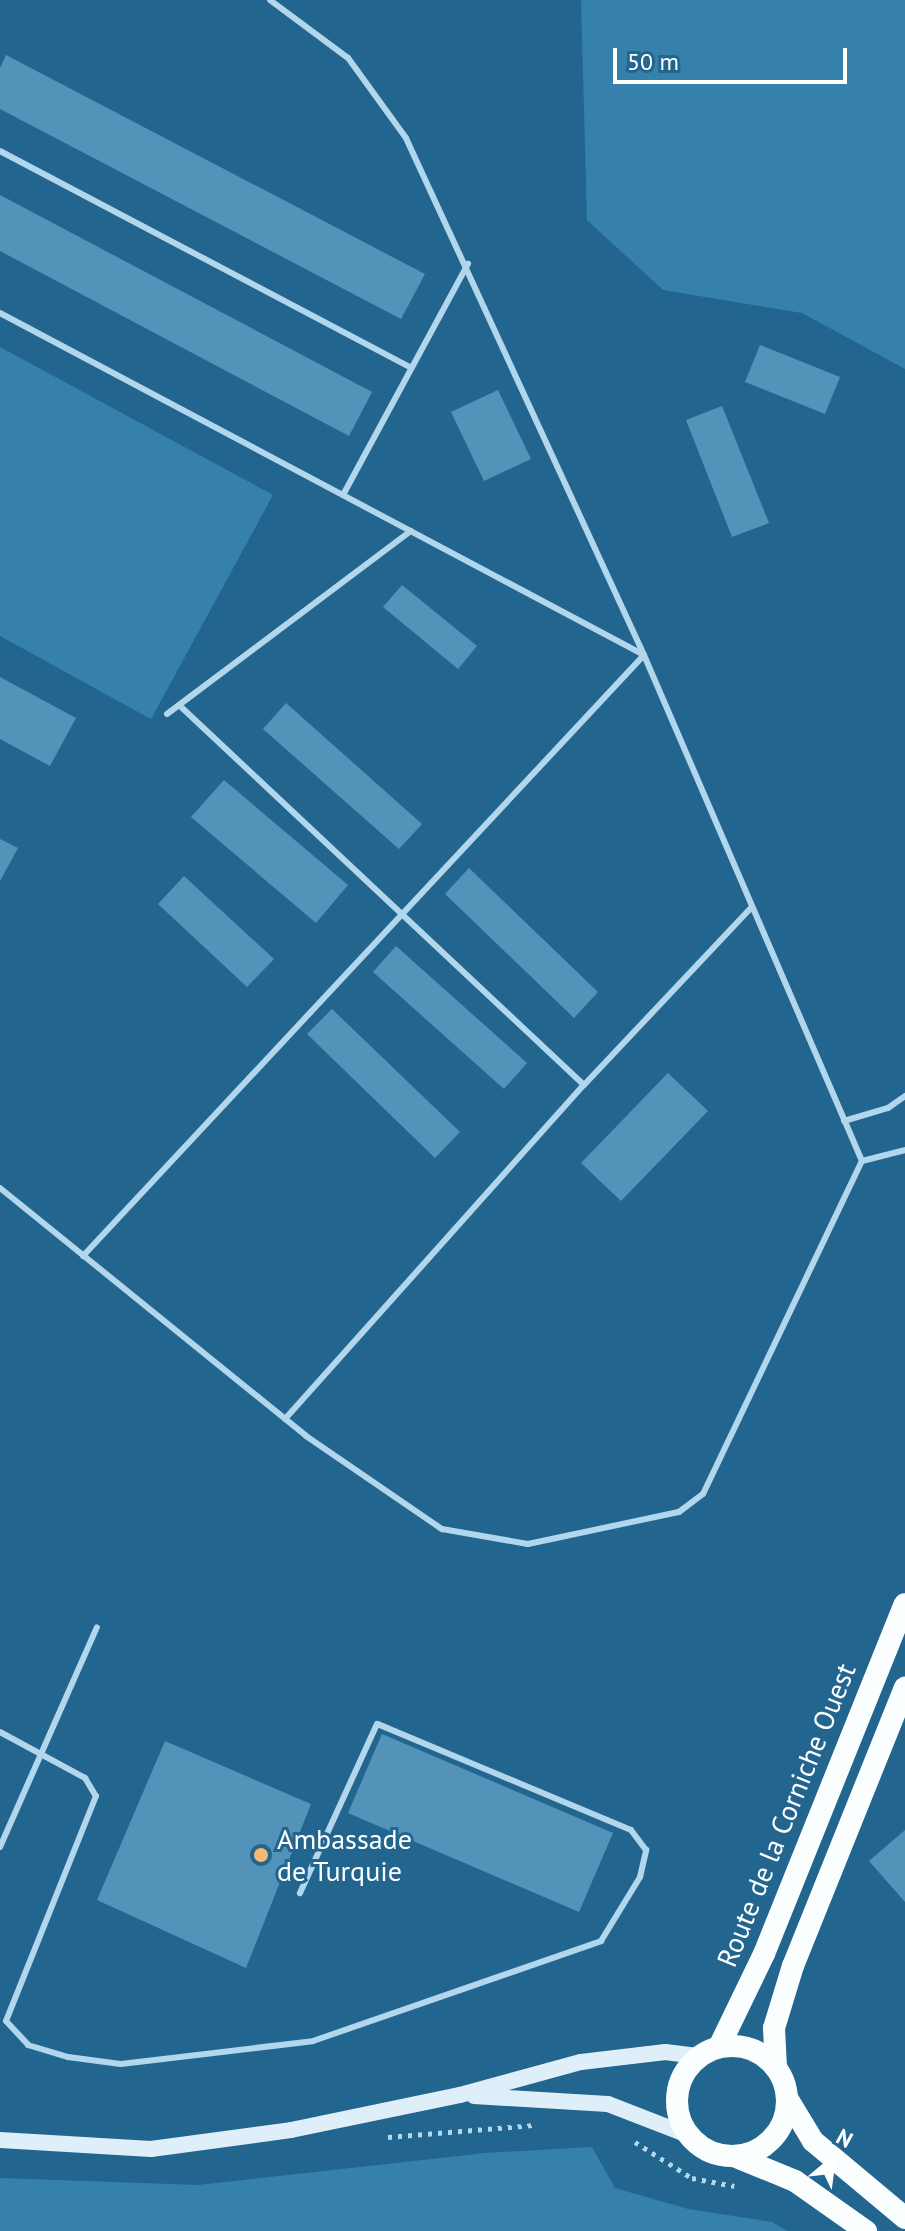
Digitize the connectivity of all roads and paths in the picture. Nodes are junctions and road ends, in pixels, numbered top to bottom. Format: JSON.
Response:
{"nodes":[{"id":1,"x":270,"y":0,"type":"edge"},
{"id":2,"x":0,"y":151,"type":"edge"},
{"id":3,"x":468,"y":264,"type":"junction"},
{"id":4,"x":0,"y":313,"type":"edge"},
{"id":5,"x":411,"y":368,"type":"junction"},
{"id":6,"x":343,"y":495,"type":"junction"},
{"id":7,"x":411,"y":531,"type":"junction"},
{"id":8,"x":644,"y":655,"type":"junction"},
{"id":9,"x":179,"y":705,"type":"junction"},
{"id":10,"x":167,"y":714,"type":"dead end"},
{"id":11,"x":752,"y":907,"type":"junction"},
{"id":12,"x":400,"y":912,"type":"junction"},
{"id":13,"x":584,"y":1085,"type":"junction"},
{"id":14,"x":905,"y":1096,"type":"edge"},
{"id":15,"x":844,"y":1121,"type":"junction"},
{"id":16,"x":905,"y":1150,"type":"edge"},
{"id":17,"x":862,"y":1161,"type":"junction"},
{"id":18,"x":0,"y":1188,"type":"edge"},
{"id":19,"x":83,"y":1256,"type":"junction"},
{"id":20,"x":285,"y":1419,"type":"junction"},
{"id":21,"x":905,"y":1604,"type":"edge"},
{"id":22,"x":97,"y":1627,"type":"dead end"},
{"id":23,"x":905,"y":1688,"type":"edge"},
{"id":24,"x":0,"y":1732,"type":"edge"},
{"id":25,"x":39,"y":1758,"type":"junction"},
{"id":26,"x":0,"y":1847,"type":"edge"},
{"id":27,"x":300,"y":1893,"type":"dead end"},
{"id":28,"x":709,"y":2052,"type":"junction"},
{"id":29,"x":776,"y":2068,"type":"junction"},
{"id":30,"x":460,"y":2095,"type":"junction"},
{"id":31,"x":787,"y":2098,"type":"junction"},
{"id":32,"x":547,"y":2124,"type":"dead end"},
{"id":33,"x":688,"y":2135,"type":"junction"},
{"id":34,"x":384,"y":2137,"type":"dead end"},
{"id":35,"x":630,"y":2139,"type":"dead end"},
{"id":36,"x":0,"y":2140,"type":"edge"},
{"id":37,"x":733,"y":2156,"type":"junction"},
{"id":38,"x":748,"y":2188,"type":"dead end"},
{"id":39,"x":905,"y":2218,"type":"edge"},
{"id":40,"x":866,"y":2231,"type":"edge"}],
"edges":[{"from":1,"to":3,"type":"lane"},
{"from":2,"to":5,"type":"lane"},
{"from":3,"to":5,"type":"lane"},
{"from":3,"to":8,"type":"lane"},
{"from":4,"to":6,"type":"lane"},
{"from":5,"to":6,"type":"lane"},
{"from":6,"to":7,"type":"lane"},
{"from":7,"to":8,"type":"lane"},
{"from":7,"to":9,"type":"lane"},
{"from":8,"to":11,"type":"lane"},
{"from":8,"to":12,"type":"lane"},
{"from":9,"to":10,"type":"lane"},
{"from":9,"to":12,"type":"lane"},
{"from":11,"to":13,"type":"lane"},
{"from":11,"to":15,"type":"lane"},
{"from":12,"to":13,"type":"lane"},
{"from":12,"to":19,"type":"lane"},
{"from":13,"to":20,"type":"lane"},
{"from":14,"to":15,"type":"lane"},
{"from":15,"to":17,"type":"lane"},
{"from":16,"to":17,"type":"lane"},
{"from":17,"to":20,"type":"lane"},
{"from":18,"to":19,"type":"lane"},
{"from":19,"to":20,"type":"lane"},
{"from":21,"to":28,"type":"highway","name":"Route de la Corniche Ouest"},
{"from":22,"to":25,"type":"lane"},
{"from":23,"to":29,"type":"highway"},
{"from":24,"to":25,"type":"lane"},
{"from":25,"to":26,"type":"lane"},
{"from":25,"to":27,"type":"lane"},
{"from":28,"to":29,"type":"highway"},
{"from":28,"to":30,"type":"main road"},
{"from":28,"to":33,"type":"highway"},
{"from":29,"to":31,"type":"highway"},
{"from":30,"to":33,"type":"main road"},
{"from":30,"to":36,"type":"main road"},
{"from":31,"to":37,"type":"highway"},
{"from":31,"to":39,"type":"highway"},
{"from":32,"to":34,"type":"path"},
{"from":33,"to":37,"type":"highway"},
{"from":35,"to":38,"type":"path"},
{"from":37,"to":40,"type":"highway"}]}
